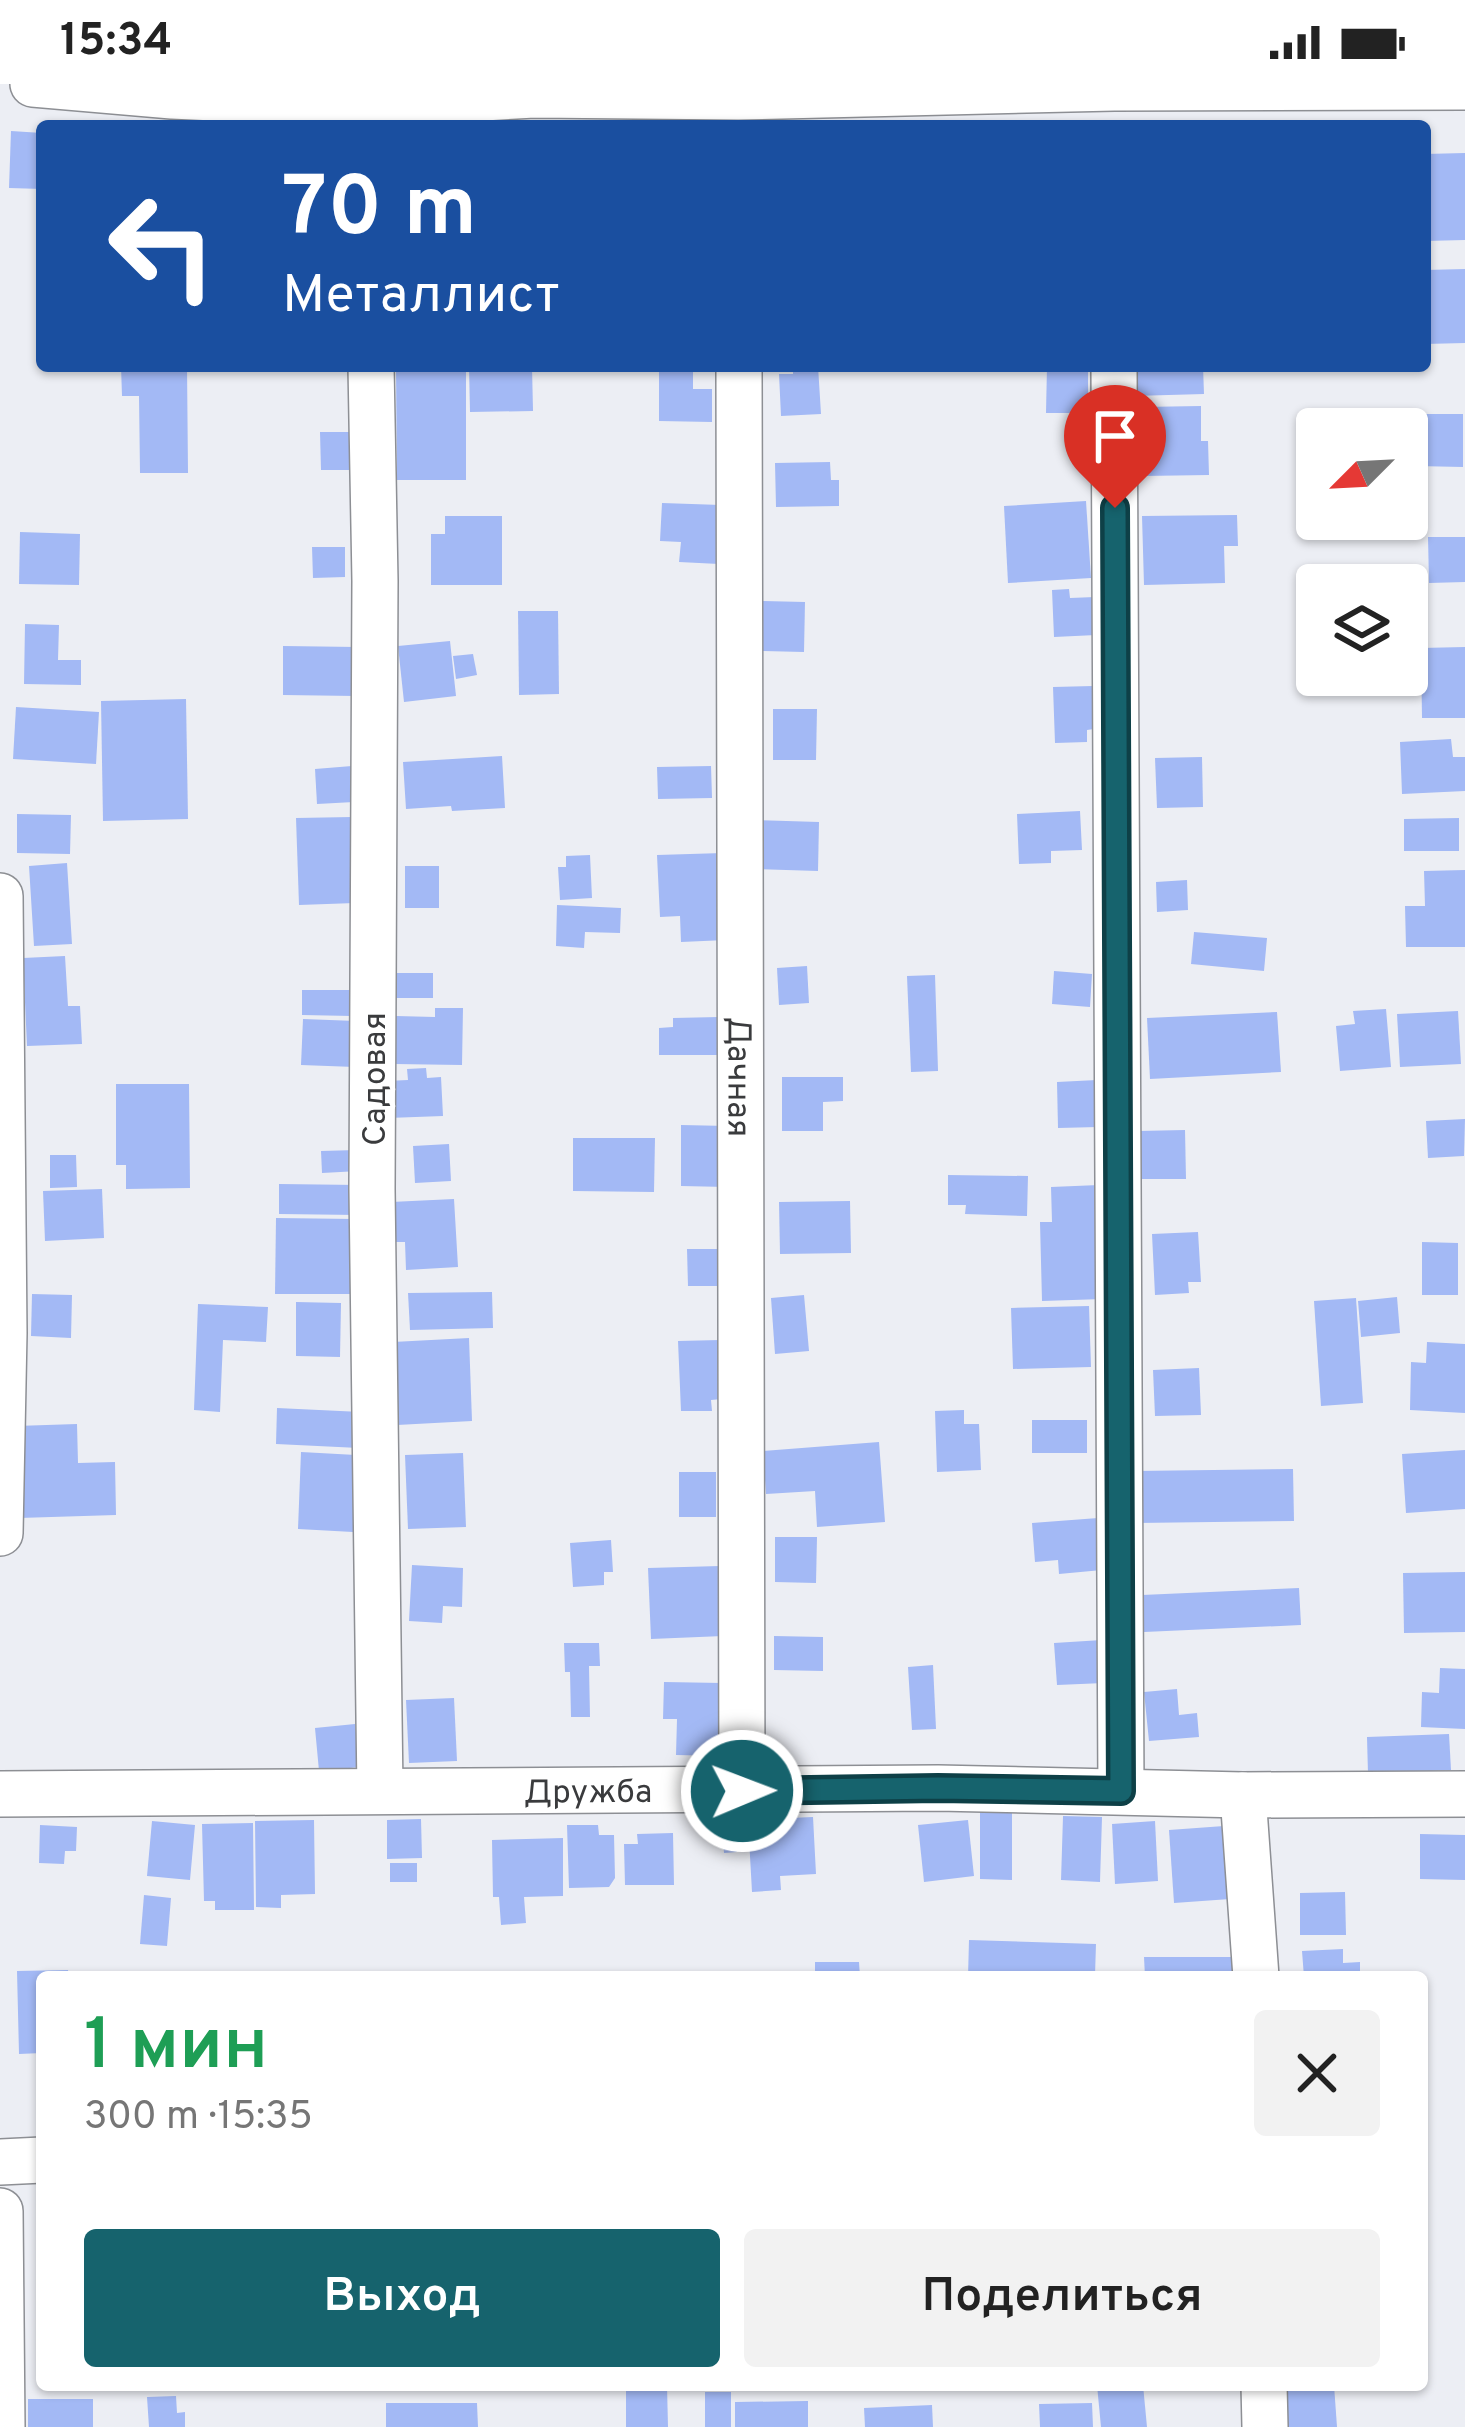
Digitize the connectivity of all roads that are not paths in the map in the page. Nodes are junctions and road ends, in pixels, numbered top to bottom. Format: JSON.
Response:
{"nodes":[{"id":1,"x":33,"y":84,"type":"edge"},
{"id":2,"x":1465,"y":87,"type":"edge"},
{"id":3,"x":1113,"y":99,"type":"edge"},
{"id":4,"x":738,"y":102,"type":"edge"},
{"id":5,"x":365,"y":105,"type":"edge"},
{"id":6,"x":370,"y":372,"type":"edge"},
{"id":7,"x":739,"y":372,"type":"edge"},
{"id":8,"x":1114,"y":372,"type":"edge"},
{"id":9,"x":0,"y":896,"type":"edge"},
{"id":10,"x":2,"y":1334,"type":"edge"},
{"id":11,"x":0,"y":1533,"type":"edge"},
{"id":12,"x":380,"y":1791,"type":"junction"},
{"id":13,"x":742,"y":1791,"type":"junction"},
{"id":14,"x":1121,"y":1791,"type":"junction"},
{"id":15,"x":0,"y":1794,"type":"edge"},
{"id":16,"x":1465,"y":1794,"type":"edge"},
{"id":17,"x":1243,"y":1795,"type":"junction"},
{"id":18,"x":1256,"y":1971,"type":"edge"},
{"id":19,"x":36,"y":2160,"type":"edge"},
{"id":20,"x":0,"y":2162,"type":"edge"},
{"id":21,"x":0,"y":2211,"type":"edge"},
{"id":22,"x":0,"y":2284,"type":"edge"},
{"id":23,"x":1264,"y":2391,"type":"edge"},
{"id":24,"x":2,"y":2427,"type":"edge"},
{"id":25,"x":1264,"y":2427,"type":"edge"}],
"edges":[{"from":1,"to":5,"type":"street"},
{"from":2,"to":3,"type":"street"},
{"from":3,"to":4,"type":"street"},
{"from":4,"to":5,"type":"street"},
{"from":6,"to":12,"type":"street","name":"Садовая"},
{"from":7,"to":13,"type":"street","name":"Дачная"},
{"from":8,"to":14,"type":"street"},
{"from":9,"to":10,"type":"street"},
{"from":10,"to":11,"type":"street"},
{"from":12,"to":13,"type":"street","name":"Дружба"},
{"from":12,"to":15,"type":"street","name":"Дружба"},
{"from":13,"to":14,"type":"street","name":"Дружба"},
{"from":14,"to":17,"type":"street","name":"Дружба"},
{"from":16,"to":17,"type":"street","name":"Дружба"},
{"from":17,"to":18,"type":"street"},
{"from":19,"to":20,"type":"street"},
{"from":21,"to":22,"type":"street"},
{"from":22,"to":24,"type":"street"},
{"from":23,"to":25,"type":"street"}]}
